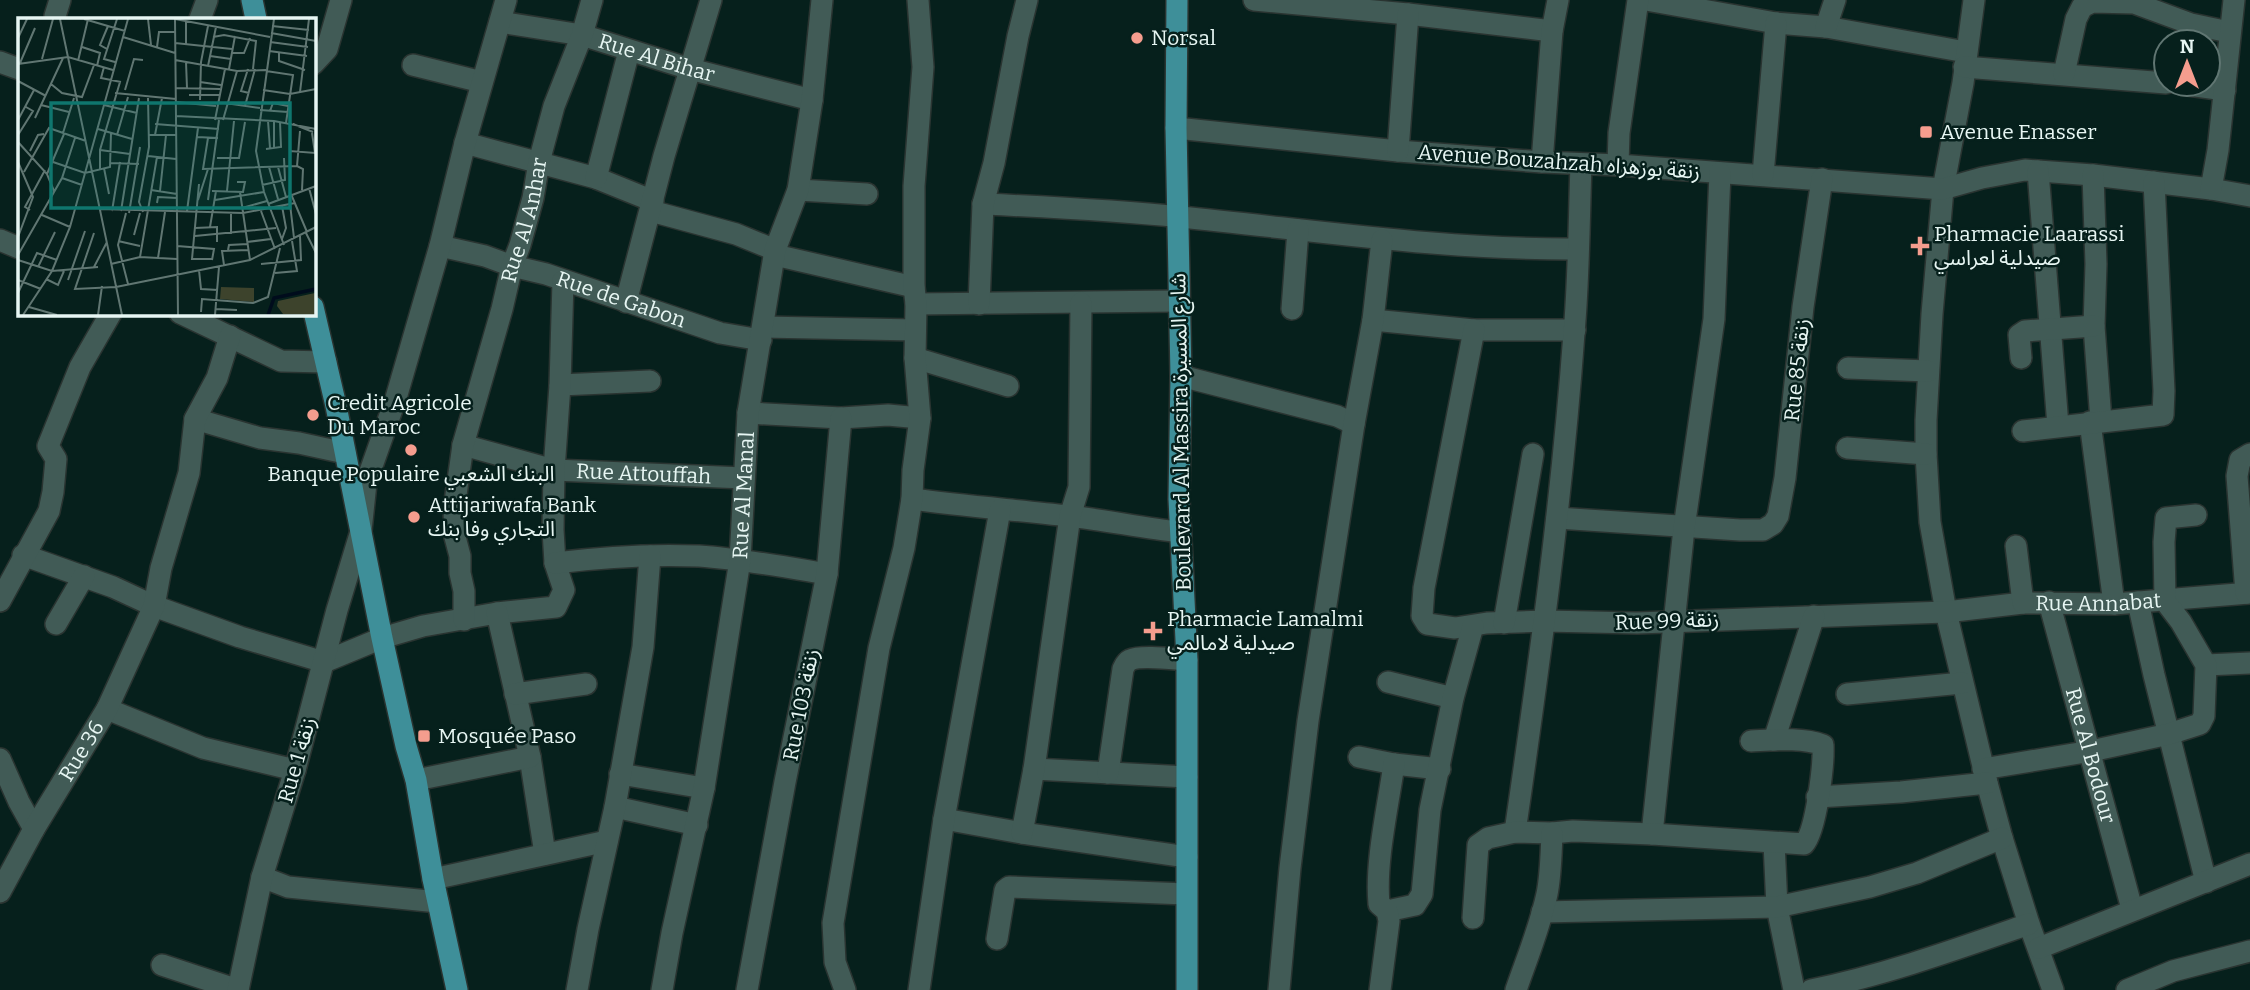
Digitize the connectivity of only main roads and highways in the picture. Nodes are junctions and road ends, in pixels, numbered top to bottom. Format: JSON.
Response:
{"nodes":[{"id":1,"x":252,"y":0,"type":"edge"},
{"id":2,"x":1177,"y":0,"type":"edge"},
{"id":3,"x":256,"y":18,"type":"edge"},
{"id":4,"x":315,"y":315,"type":"edge"},
{"id":5,"x":457,"y":990,"type":"edge"},
{"id":6,"x":1187,"y":990,"type":"edge"}],
"edges":[{"from":1,"to":3,"type":"main road"},
{"from":2,"to":6,"type":"main road","name":"Boulevard Al Massira شارع المسيرة"},
{"from":4,"to":5,"type":"main road"}]}
